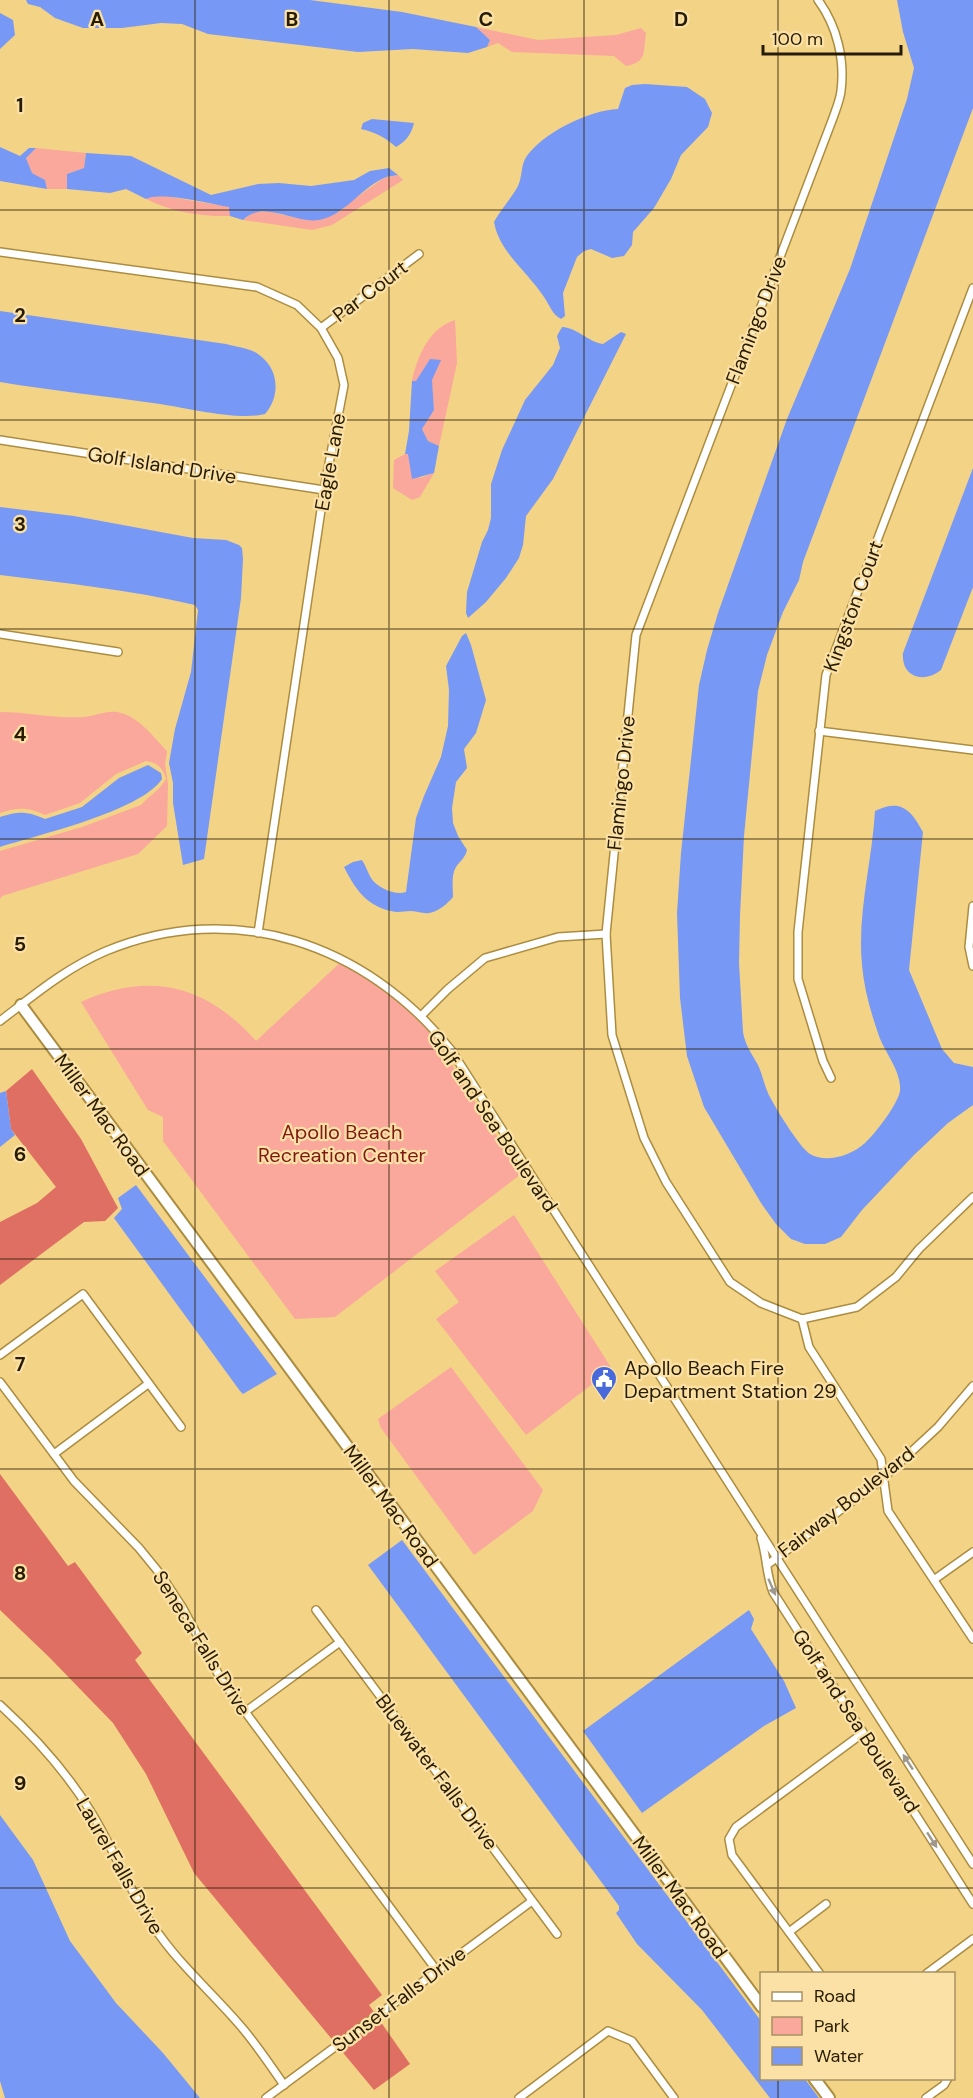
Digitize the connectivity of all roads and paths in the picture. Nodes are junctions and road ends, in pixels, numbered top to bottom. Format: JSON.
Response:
{"nodes":[{"id":1,"x":818,"y":0,"type":"edge"},
{"id":2,"x":0,"y":252,"type":"edge"},
{"id":3,"x":419,"y":254,"type":"dead end"},
{"id":4,"x":973,"y":288,"type":"edge"},
{"id":5,"x":321,"y":328,"type":"junction"},
{"id":6,"x":0,"y":440,"type":"edge"},
{"id":7,"x":324,"y":490,"type":"junction"},
{"id":8,"x":0,"y":634,"type":"edge"},
{"id":9,"x":118,"y":652,"type":"dead end"},
{"id":10,"x":819,"y":730,"type":"junction"},
{"id":11,"x":973,"y":750,"type":"edge"},
{"id":12,"x":973,"y":906,"type":"edge"},
{"id":13,"x":258,"y":933,"type":"junction"},
{"id":14,"x":606,"y":934,"type":"junction"},
{"id":15,"x":973,"y":966,"type":"edge"},
{"id":16,"x":21,"y":1005,"type":"junction"},
{"id":17,"x":421,"y":1016,"type":"junction"},
{"id":18,"x":0,"y":1021,"type":"edge"},
{"id":19,"x":831,"y":1078,"type":"dead end"},
{"id":20,"x":973,"y":1197,"type":"edge"},
{"id":21,"x":802,"y":1319,"type":"junction"},
{"id":22,"x":0,"y":1355,"type":"edge"},
{"id":23,"x":0,"y":1382,"type":"edge"},
{"id":24,"x":148,"y":1384,"type":"junction"},
{"id":25,"x":973,"y":1386,"type":"edge"},
{"id":26,"x":181,"y":1427,"type":"dead end"},
{"id":27,"x":54,"y":1454,"type":"junction"},
{"id":28,"x":883,"y":1478,"type":"junction"},
{"id":29,"x":758,"y":1530,"type":"junction"},
{"id":30,"x":973,"y":1552,"type":"edge"},
{"id":31,"x":777,"y":1557,"type":"junction"},
{"id":32,"x":767,"y":1565,"type":"junction"},
{"id":33,"x":935,"y":1580,"type":"junction"},
{"id":34,"x":316,"y":1610,"type":"dead end"},
{"id":35,"x":973,"y":1639,"type":"edge"},
{"id":36,"x":340,"y":1642,"type":"junction"},
{"id":37,"x":0,"y":1705,"type":"edge"},
{"id":38,"x":245,"y":1712,"type":"junction"},
{"id":39,"x":863,"y":1733,"type":"junction"},
{"id":40,"x":973,"y":1864,"type":"edge"},
{"id":41,"x":532,"y":1900,"type":"junction"},
{"id":42,"x":826,"y":1904,"type":"dead end"},
{"id":43,"x":973,"y":1904,"type":"edge"},
{"id":44,"x":789,"y":1932,"type":"junction"},
{"id":45,"x":557,"y":1934,"type":"dead end"},
{"id":46,"x":973,"y":1939,"type":"edge"},
{"id":47,"x":438,"y":1971,"type":"junction"},
{"id":48,"x":819,"y":1972,"type":"edge"},
{"id":49,"x":929,"y":1972,"type":"edge"},
{"id":50,"x":760,"y":2004,"type":"edge"},
{"id":51,"x":815,"y":2080,"type":"edge"},
{"id":52,"x":947,"y":2080,"type":"edge"},
{"id":53,"x":284,"y":2085,"type":"junction"},
{"id":54,"x":266,"y":2098,"type":"edge"},
{"id":55,"x":519,"y":2098,"type":"edge"},
{"id":56,"x":674,"y":2098,"type":"edge"},
{"id":57,"x":829,"y":2098,"type":"edge"},
{"id":58,"x":926,"y":2098,"type":"edge"}],
"edges":[{"from":1,"to":14,"type":"street","name":"Flamingo Drive"},
{"from":2,"to":5,"type":"street","name":"Eagle Lane"},
{"from":3,"to":5,"type":"street","name":"Par Court"},
{"from":4,"to":10,"type":"street","name":"Kingston Court"},
{"from":5,"to":7,"type":"street","name":"Eagle Lane"},
{"from":6,"to":7,"type":"street","name":"Golf Island Drive"},
{"from":7,"to":13,"type":"street","name":"Eagle Lane"},
{"from":8,"to":9,"type":"street"},
{"from":10,"to":11,"type":"street"},
{"from":10,"to":19,"type":"street","name":"Kingston Court"},
{"from":12,"to":15,"type":"street"},
{"from":13,"to":16,"type":"street","name":"Golf and Sea Boulevard"},
{"from":13,"to":17,"type":"street","name":"Golf and Sea Boulevard"},
{"from":14,"to":17,"type":"street"},
{"from":14,"to":21,"type":"street","name":"Flamingo Drive"},
{"from":16,"to":18,"type":"street","name":"Golf and Sea Boulevard"},
{"from":16,"to":50,"type":"street","name":"Miller Mac Road"},
{"from":17,"to":29,"type":"street","name":"Golf and Sea Boulevard"},
{"from":20,"to":21,"type":"street"},
{"from":21,"to":28,"type":"street"},
{"from":22,"to":24,"type":"street"},
{"from":23,"to":27,"type":"street","name":"Seneca Falls Drive"},
{"from":24,"to":26,"type":"street"},
{"from":24,"to":27,"type":"street"},
{"from":25,"to":28,"type":"street","name":"Fairway Boulevard"},
{"from":27,"to":38,"type":"street","name":"Seneca Falls Drive"},
{"from":28,"to":31,"type":"street","name":"Fairway Boulevard"},
{"from":28,"to":33,"type":"street"},
{"from":29,"to":31,"type":"street","name":"Golf and Sea Boulevard"},
{"from":29,"to":32,"type":"street","name":"Golf and Sea Boulevard"},
{"from":30,"to":33,"type":"street"},
{"from":31,"to":32,"type":"street","name":"Fairway Boulevard"},
{"from":40,"to":31,"type":"street","name":"Golf and Sea Boulevard","one_way":true},
{"from":32,"to":39,"type":"street","name":"Golf and Sea Boulevard","one_way":true},
{"from":33,"to":35,"type":"street"},
{"from":34,"to":36,"type":"street","name":"Bluewater Falls Drive"},
{"from":36,"to":38,"type":"street"},
{"from":36,"to":41,"type":"street","name":"Bluewater Falls Drive"},
{"from":37,"to":53,"type":"street","name":"Laurel Falls Drive"},
{"from":38,"to":47,"type":"street","name":"Seneca Falls Drive"},
{"from":39,"to":43,"type":"street","name":"Golf and Sea Boulevard","one_way":true},
{"from":39,"to":44,"type":"street"},
{"from":41,"to":45,"type":"street","name":"Bluewater Falls Drive"},
{"from":41,"to":47,"type":"street","name":"Sunset Falls Drive"},
{"from":42,"to":44,"type":"street"},
{"from":44,"to":48,"type":"street"},
{"from":46,"to":49,"type":"street"},
{"from":47,"to":53,"type":"street","name":"Sunset Falls Drive"},
{"from":51,"to":57,"type":"street"},
{"from":52,"to":58,"type":"street"},
{"from":53,"to":54,"type":"street","name":"Sunset Falls Drive"},
{"from":55,"to":56,"type":"street"}]}
